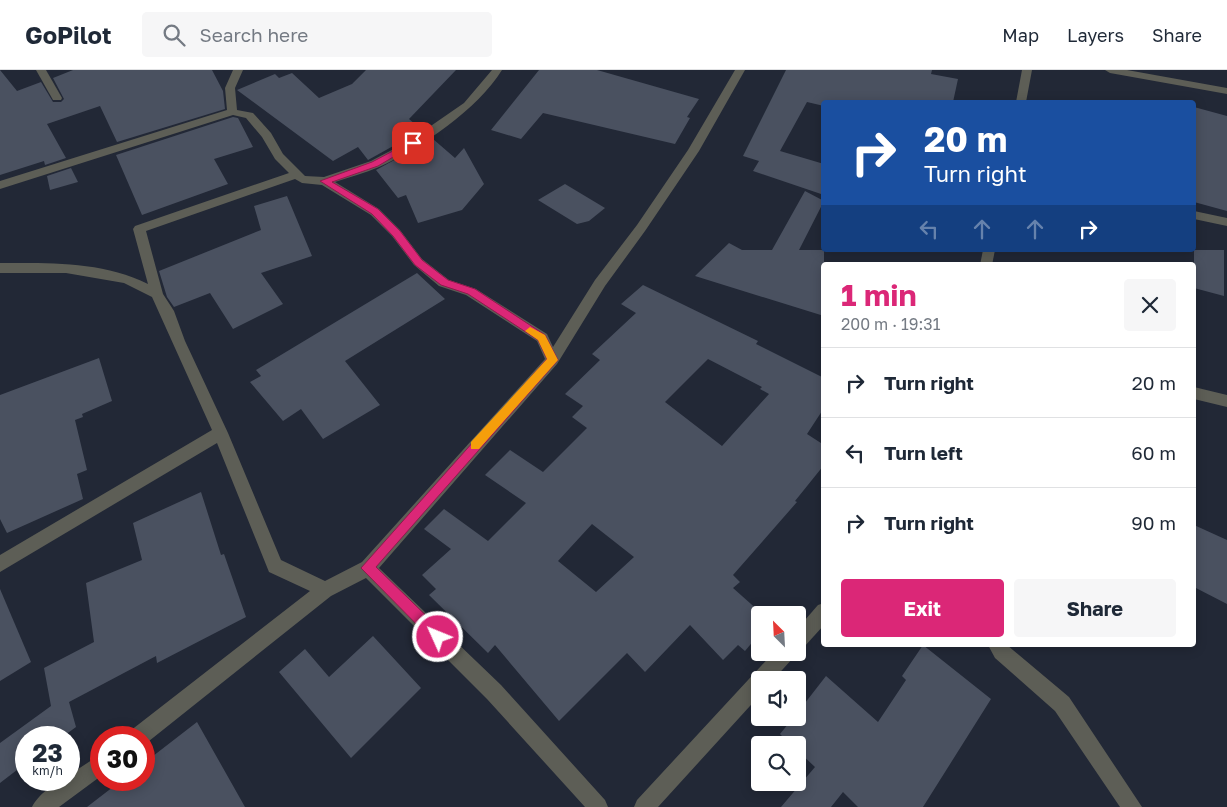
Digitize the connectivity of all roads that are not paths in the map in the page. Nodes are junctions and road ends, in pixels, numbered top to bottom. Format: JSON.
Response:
{"nodes":[{"id":1,"x":41,"y":70,"type":"edge"},
{"id":2,"x":238,"y":70,"type":"edge"},
{"id":3,"x":497,"y":70,"type":"edge"},
{"id":4,"x":740,"y":70,"type":"edge"},
{"id":5,"x":1027,"y":70,"type":"edge"},
{"id":6,"x":1110,"y":70,"type":"edge"},
{"id":7,"x":1227,"y":91,"type":"edge"},
{"id":8,"x":57,"y":98,"type":"dead end"},
{"id":9,"x":1021,"y":100,"type":"edge"},
{"id":10,"x":232,"y":112,"type":"junction"},
{"id":11,"x":298,"y":174,"type":"junction"},
{"id":12,"x":325,"y":181,"type":"junction"},
{"id":13,"x":0,"y":185,"type":"edge"},
{"id":14,"x":1196,"y":214,"type":"edge"},
{"id":15,"x":1227,"y":222,"type":"edge"},
{"id":16,"x":0,"y":268,"type":"edge"},
{"id":17,"x":157,"y":294,"type":"junction"},
{"id":18,"x":552,"y":360,"type":"junction"},
{"id":19,"x":1196,"y":393,"type":"edge"},
{"id":20,"x":1227,"y":401,"type":"edge"},
{"id":21,"x":221,"y":433,"type":"junction"},
{"id":22,"x":0,"y":564,"type":"edge"},
{"id":23,"x":368,"y":568,"type":"junction"},
{"id":24,"x":325,"y":590,"type":"junction"},
{"id":25,"x":821,"y":614,"type":"edge"},
{"id":26,"x":806,"y":632,"type":"edge"},
{"id":27,"x":999,"y":647,"type":"edge"},
{"id":28,"x":778,"y":661,"type":"edge"},
{"id":29,"x":770,"y":671,"type":"edge"},
{"id":30,"x":751,"y":692,"type":"edge"},
{"id":31,"x":152,"y":726,"type":"edge"},
{"id":32,"x":90,"y":772,"type":"edge"},
{"id":33,"x":42,"y":807,"type":"edge"},
{"id":34,"x":598,"y":807,"type":"edge"},
{"id":35,"x":644,"y":807,"type":"edge"},
{"id":36,"x":1132,"y":807,"type":"edge"}],
"edges":[{"from":1,"to":8,"type":"street"},
{"from":2,"to":10,"type":"street"},
{"from":3,"to":12,"type":"street"},
{"from":4,"to":18,"type":"street"},
{"from":5,"to":9,"type":"street"},
{"from":6,"to":7,"type":"street"},
{"from":10,"to":11,"type":"street"},
{"from":10,"to":13,"type":"street"},
{"from":11,"to":12,"type":"street"},
{"from":11,"to":17,"type":"street"},
{"from":12,"to":18,"type":"street"},
{"from":14,"to":15,"type":"street"},
{"from":16,"to":17,"type":"street"},
{"from":17,"to":21,"type":"street"},
{"from":18,"to":23,"type":"street"},
{"from":19,"to":20,"type":"street"},
{"from":21,"to":22,"type":"street"},
{"from":21,"to":24,"type":"street"},
{"from":23,"to":24,"type":"street"},
{"from":23,"to":34,"type":"street"},
{"from":24,"to":31,"type":"street"},
{"from":25,"to":26,"type":"street"},
{"from":27,"to":36,"type":"street"},
{"from":28,"to":29,"type":"street"},
{"from":30,"to":35,"type":"street"},
{"from":32,"to":33,"type":"street"}]}
